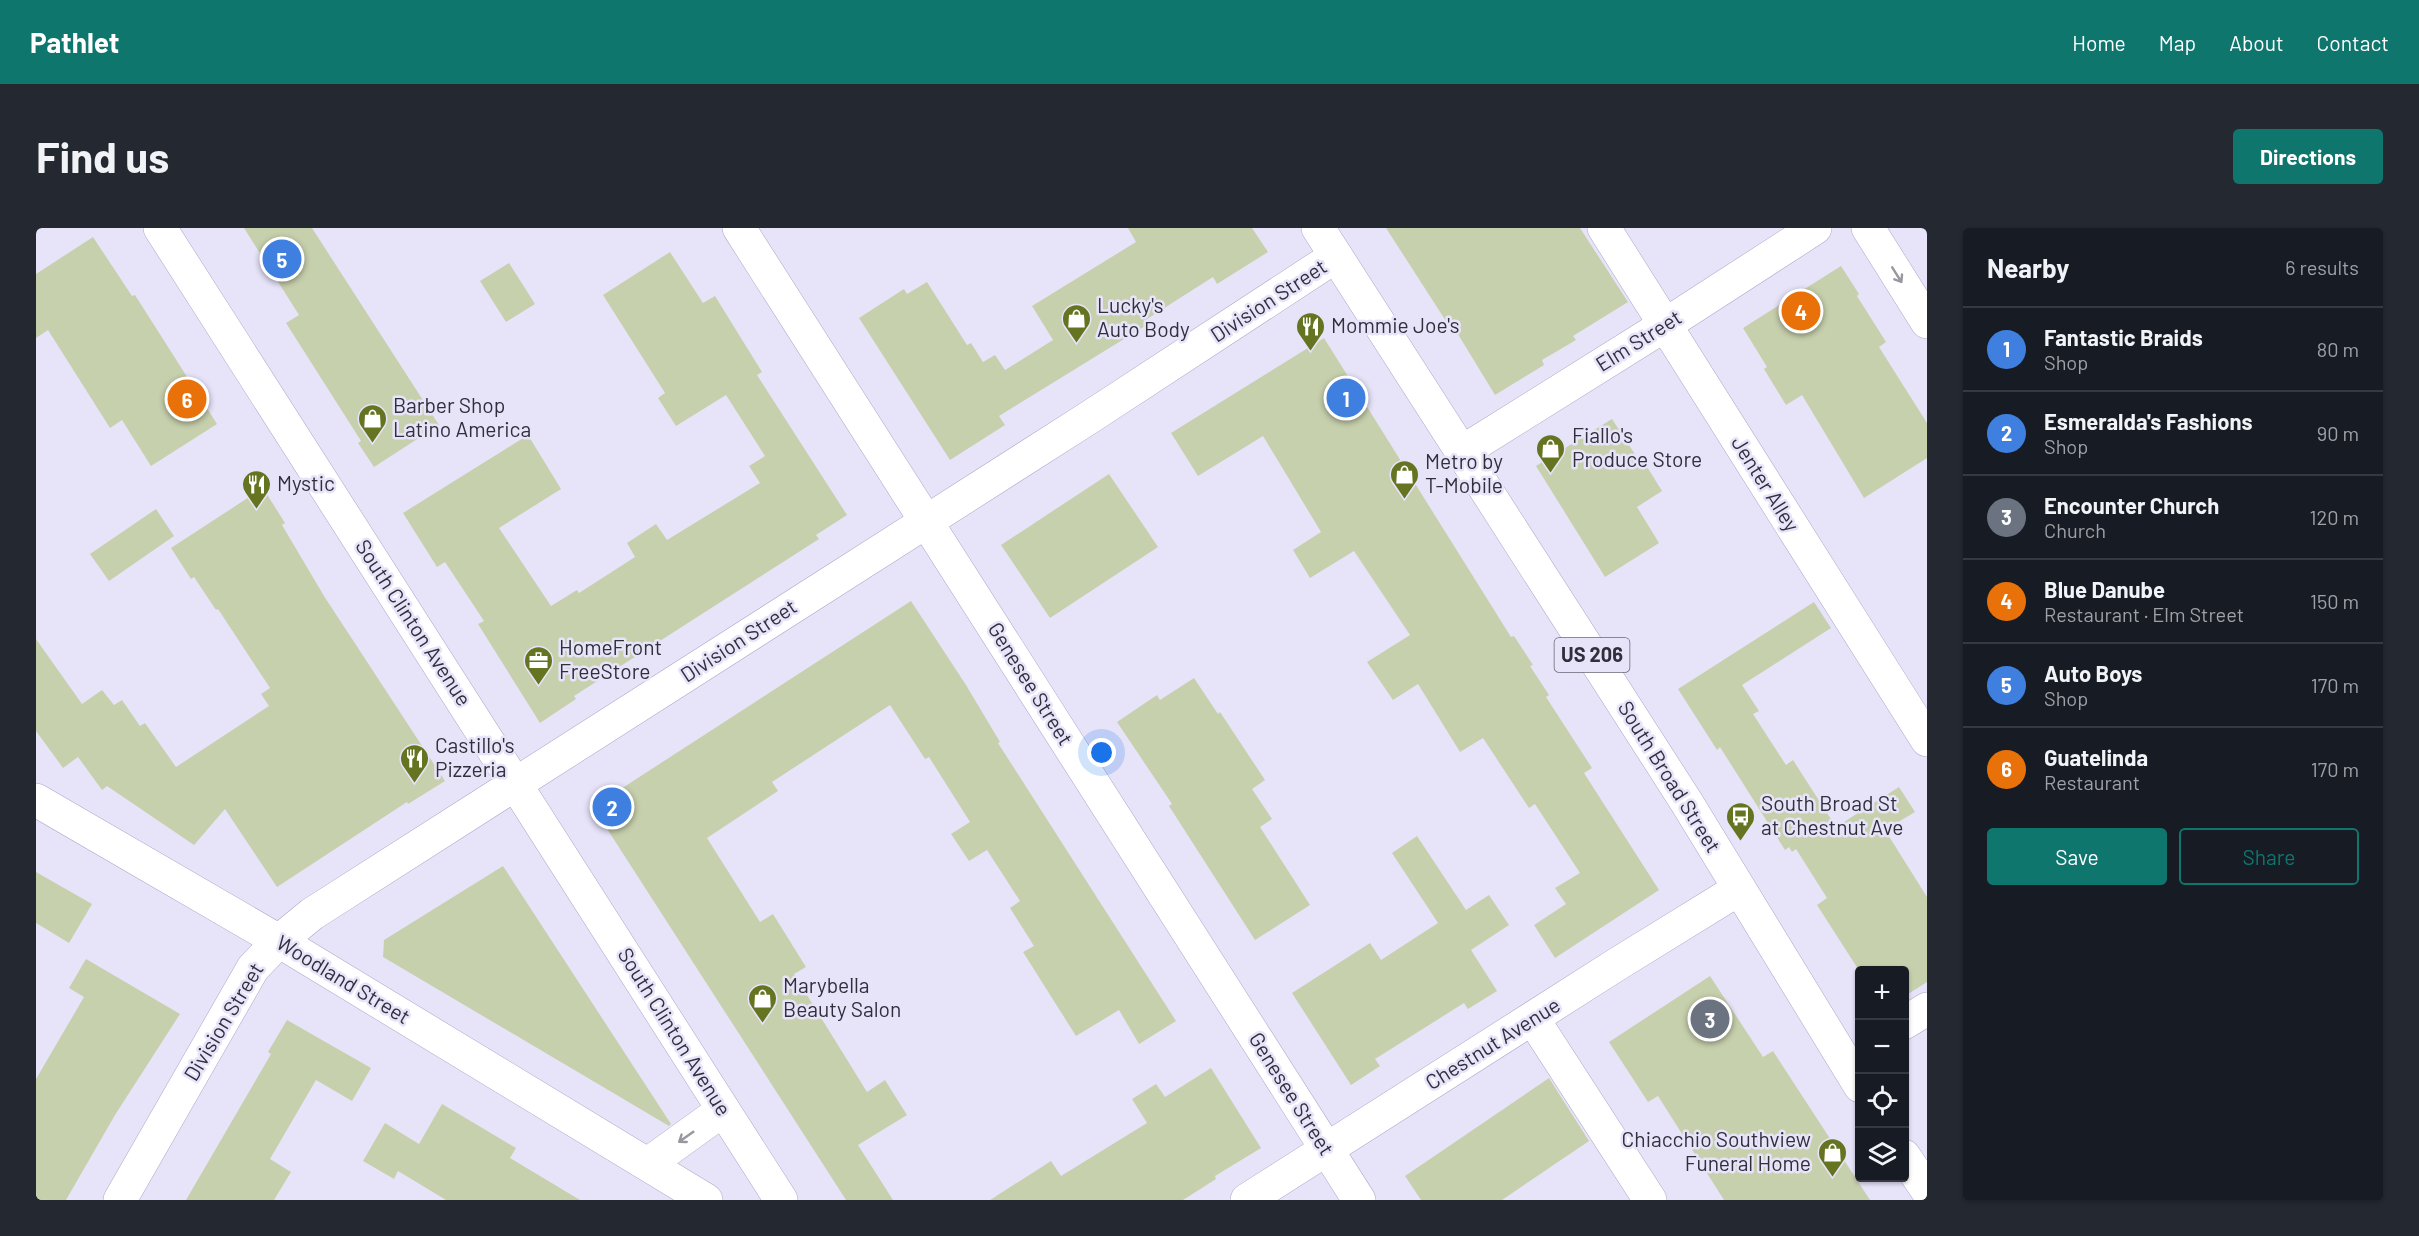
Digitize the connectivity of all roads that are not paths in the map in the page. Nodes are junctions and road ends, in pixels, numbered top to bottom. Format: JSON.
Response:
{"nodes":[{"id":1,"x":160,"y":228,"type":"edge"},
{"id":2,"x":740,"y":228,"type":"edge"},
{"id":3,"x":1318,"y":228,"type":"edge"},
{"id":4,"x":1604,"y":228,"type":"edge"},
{"id":5,"x":1815,"y":228,"type":"edge"},
{"id":6,"x":1868,"y":228,"type":"edge"},
{"id":7,"x":1336,"y":256,"type":"junction"},
{"id":8,"x":1927,"y":322,"type":"edge"},
{"id":9,"x":1665,"y":325,"type":"junction"},
{"id":10,"x":1462,"y":452,"type":"junction"},
{"id":11,"x":926,"y":520,"type":"junction"},
{"id":12,"x":1927,"y":740,"type":"edge"},
{"id":13,"x":517,"y":785,"type":"junction"},
{"id":14,"x":36,"y":800,"type":"edge"},
{"id":15,"x":1739,"y":889,"type":"junction"},
{"id":16,"x":279,"y":941,"type":"junction"},
{"id":17,"x":1927,"y":1009,"type":"edge"},
{"id":18,"x":1533,"y":1019,"type":"junction"},
{"id":19,"x":1909,"y":1020,"type":"edge"},
{"id":20,"x":1854,"y":1066,"type":"edge"},
{"id":21,"x":723,"y":1110,"type":"junction"},
{"id":22,"x":1326,"y":1149,"type":"junction"},
{"id":23,"x":1909,"y":1162,"type":"edge"},
{"id":24,"x":648,"y":1164,"type":"junction"},
{"id":25,"x":1927,"y":1191,"type":"edge"},
{"id":26,"x":120,"y":1200,"type":"edge"},
{"id":27,"x":706,"y":1200,"type":"edge"},
{"id":28,"x":781,"y":1200,"type":"edge"},
{"id":29,"x":1247,"y":1200,"type":"edge"},
{"id":30,"x":1359,"y":1200,"type":"edge"},
{"id":31,"x":1650,"y":1200,"type":"edge"}],
"edges":[{"from":1,"to":13,"type":"street","name":"South Clinton Avenue"},
{"from":2,"to":11,"type":"street","name":"Genesee Street"},
{"from":3,"to":7,"type":"street","name":"South Broad Street","number":"US 206"},
{"from":4,"to":9,"type":"street","name":"Jenter Alley"},
{"from":5,"to":9,"type":"street","name":"Elm Street"},
{"from":6,"to":8,"type":"street","one_way":true},
{"from":7,"to":10,"type":"street","name":"South Broad Street","number":"US 206"},
{"from":7,"to":11,"type":"street","name":"Division Street"},
{"from":9,"to":10,"type":"street","name":"Elm Street"},
{"from":9,"to":12,"type":"street","name":"Jenter Alley"},
{"from":10,"to":15,"type":"street","name":"South Broad Street","number":"US 206"},
{"from":11,"to":13,"type":"street","name":"Division Street"},
{"from":11,"to":22,"type":"street","name":"Genesee Street"},
{"from":13,"to":16,"type":"street","name":"Division Street"},
{"from":13,"to":21,"type":"street","name":"South Clinton Avenue"},
{"from":14,"to":16,"type":"street","name":"Woodland Street"},
{"from":15,"to":18,"type":"street","name":"Chestnut Avenue"},
{"from":15,"to":20,"type":"street","name":"South Broad Street","number":"US 206"},
{"from":16,"to":24,"type":"street","name":"Woodland Street"},
{"from":16,"to":26,"type":"street","name":"Division Street"},
{"from":17,"to":19,"type":"street"},
{"from":18,"to":22,"type":"street","name":"Chestnut Avenue"},
{"from":18,"to":31,"type":"street"},
{"from":21,"to":24,"type":"street","one_way":true},
{"from":21,"to":28,"type":"street","name":"South Clinton Avenue"},
{"from":22,"to":29,"type":"street","name":"Chestnut Avenue"},
{"from":22,"to":30,"type":"street","name":"Genesee Street"},
{"from":23,"to":25,"type":"street"},
{"from":24,"to":27,"type":"street","name":"Woodland Street"}]}
